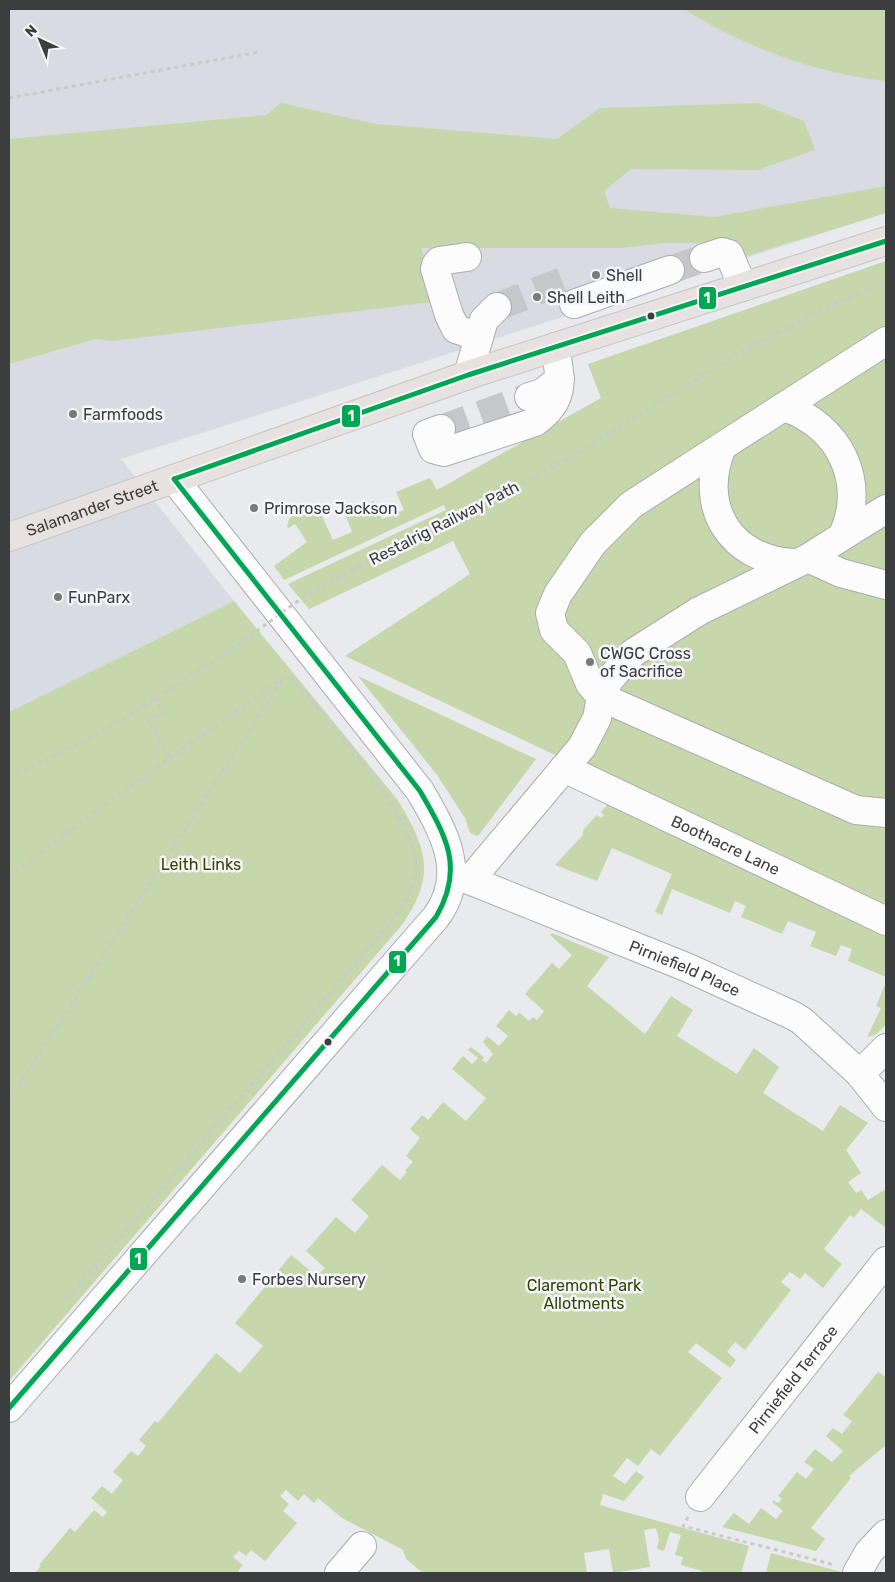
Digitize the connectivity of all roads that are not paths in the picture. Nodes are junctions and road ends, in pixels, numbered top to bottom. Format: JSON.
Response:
{"nodes":[{"id":1,"x":886,"y":241,"type":"edge"},
{"id":2,"x":467,"y":257,"type":"dead end"},
{"id":3,"x":704,"y":258,"type":"tunnel mouth"},
{"id":4,"x":670,"y":270,"type":"tunnel mouth"},
{"id":5,"x":743,"y":287,"type":"junction"},
{"id":6,"x":497,"y":307,"type":"tunnel mouth"},
{"id":7,"x":586,"y":336,"type":"junction"},
{"id":8,"x":479,"y":337,"type":"junction"},
{"id":9,"x":886,"y":341,"type":"edge"},
{"id":10,"x":555,"y":347,"type":"junction"},
{"id":11,"x":468,"y":375,"type":"junction"},
{"id":12,"x":560,"y":379,"type":"junction"},
{"id":13,"x":529,"y":397,"type":"tunnel mouth"},
{"id":14,"x":784,"y":407,"type":"junction"},
{"id":15,"x":441,"y":429,"type":"tunnel mouth"},
{"id":16,"x":722,"y":447,"type":"junction"},
{"id":17,"x":174,"y":479,"type":"junction"},
{"id":18,"x":886,"y":509,"type":"edge"},
{"id":19,"x":843,"y":535,"type":"junction"},
{"id":20,"x":9,"y":537,"type":"edge"},
{"id":21,"x":801,"y":561,"type":"junction"},
{"id":22,"x":886,"y":585,"type":"edge"},
{"id":23,"x":601,"y":697,"type":"junction"},
{"id":24,"x":564,"y":768,"type":"junction"},
{"id":25,"x":886,"y":813,"type":"edge"},
{"id":26,"x":461,"y":877,"type":"junction"},
{"id":27,"x":886,"y":920,"type":"edge"},
{"id":28,"x":886,"y":1048,"type":"edge"},
{"id":29,"x":860,"y":1074,"type":"junction"},
{"id":30,"x":886,"y":1106,"type":"edge"},
{"id":31,"x":886,"y":1260,"type":"edge"},
{"id":32,"x":9,"y":1408,"type":"edge"},
{"id":33,"x":700,"y":1497,"type":"road end"},
{"id":34,"x":886,"y":1534,"type":"edge"},
{"id":35,"x":362,"y":1546,"type":"dead end"},
{"id":36,"x":339,"y":1573,"type":"edge"},
{"id":37,"x":857,"y":1573,"type":"edge"}],
"edges":[{"from":1,"to":5,"type":"main road","name":"Salamander Street"},
{"from":2,"to":8,"type":"street"},
{"from":3,"to":5,"type":"street"},
{"from":4,"to":7,"type":"street"},
{"from":5,"to":7,"type":"main road","name":"Salamander Street"},
{"from":6,"to":8,"type":"street"},
{"from":7,"to":10,"type":"main road","name":"Salamander Street"},
{"from":8,"to":11,"type":"street"},
{"from":9,"to":14,"type":"street"},
{"from":10,"to":11,"type":"main road","name":"Salamander Street"},
{"from":10,"to":12,"type":"street"},
{"from":11,"to":17,"type":"main road","name":"Salamander Street"},
{"from":12,"to":13,"type":"street"},
{"from":12,"to":15,"type":"street"},
{"from":14,"to":16,"type":"street"},
{"from":14,"to":19,"type":"street"},
{"from":16,"to":21,"type":"street"},
{"from":16,"to":23,"type":"street"},
{"from":17,"to":20,"type":"main road","name":"Salamander Street"},
{"from":17,"to":26,"type":"street"},
{"from":18,"to":19,"type":"street"},
{"from":19,"to":21,"type":"street"},
{"from":21,"to":22,"type":"street"},
{"from":21,"to":23,"type":"street"},
{"from":23,"to":24,"type":"street"},
{"from":23,"to":25,"type":"street"},
{"from":24,"to":26,"type":"street"},
{"from":24,"to":27,"type":"street","name":"Boothacre Lane"},
{"from":26,"to":29,"type":"street","name":"Pirniefield Place"},
{"from":26,"to":32,"type":"street"},
{"from":28,"to":29,"type":"street"},
{"from":29,"to":30,"type":"street","name":"Pirniefield Place"},
{"from":31,"to":33,"type":"street","name":"Pirniefield Terrace"},
{"from":34,"to":37,"type":"street"},
{"from":35,"to":36,"type":"street"}]}
